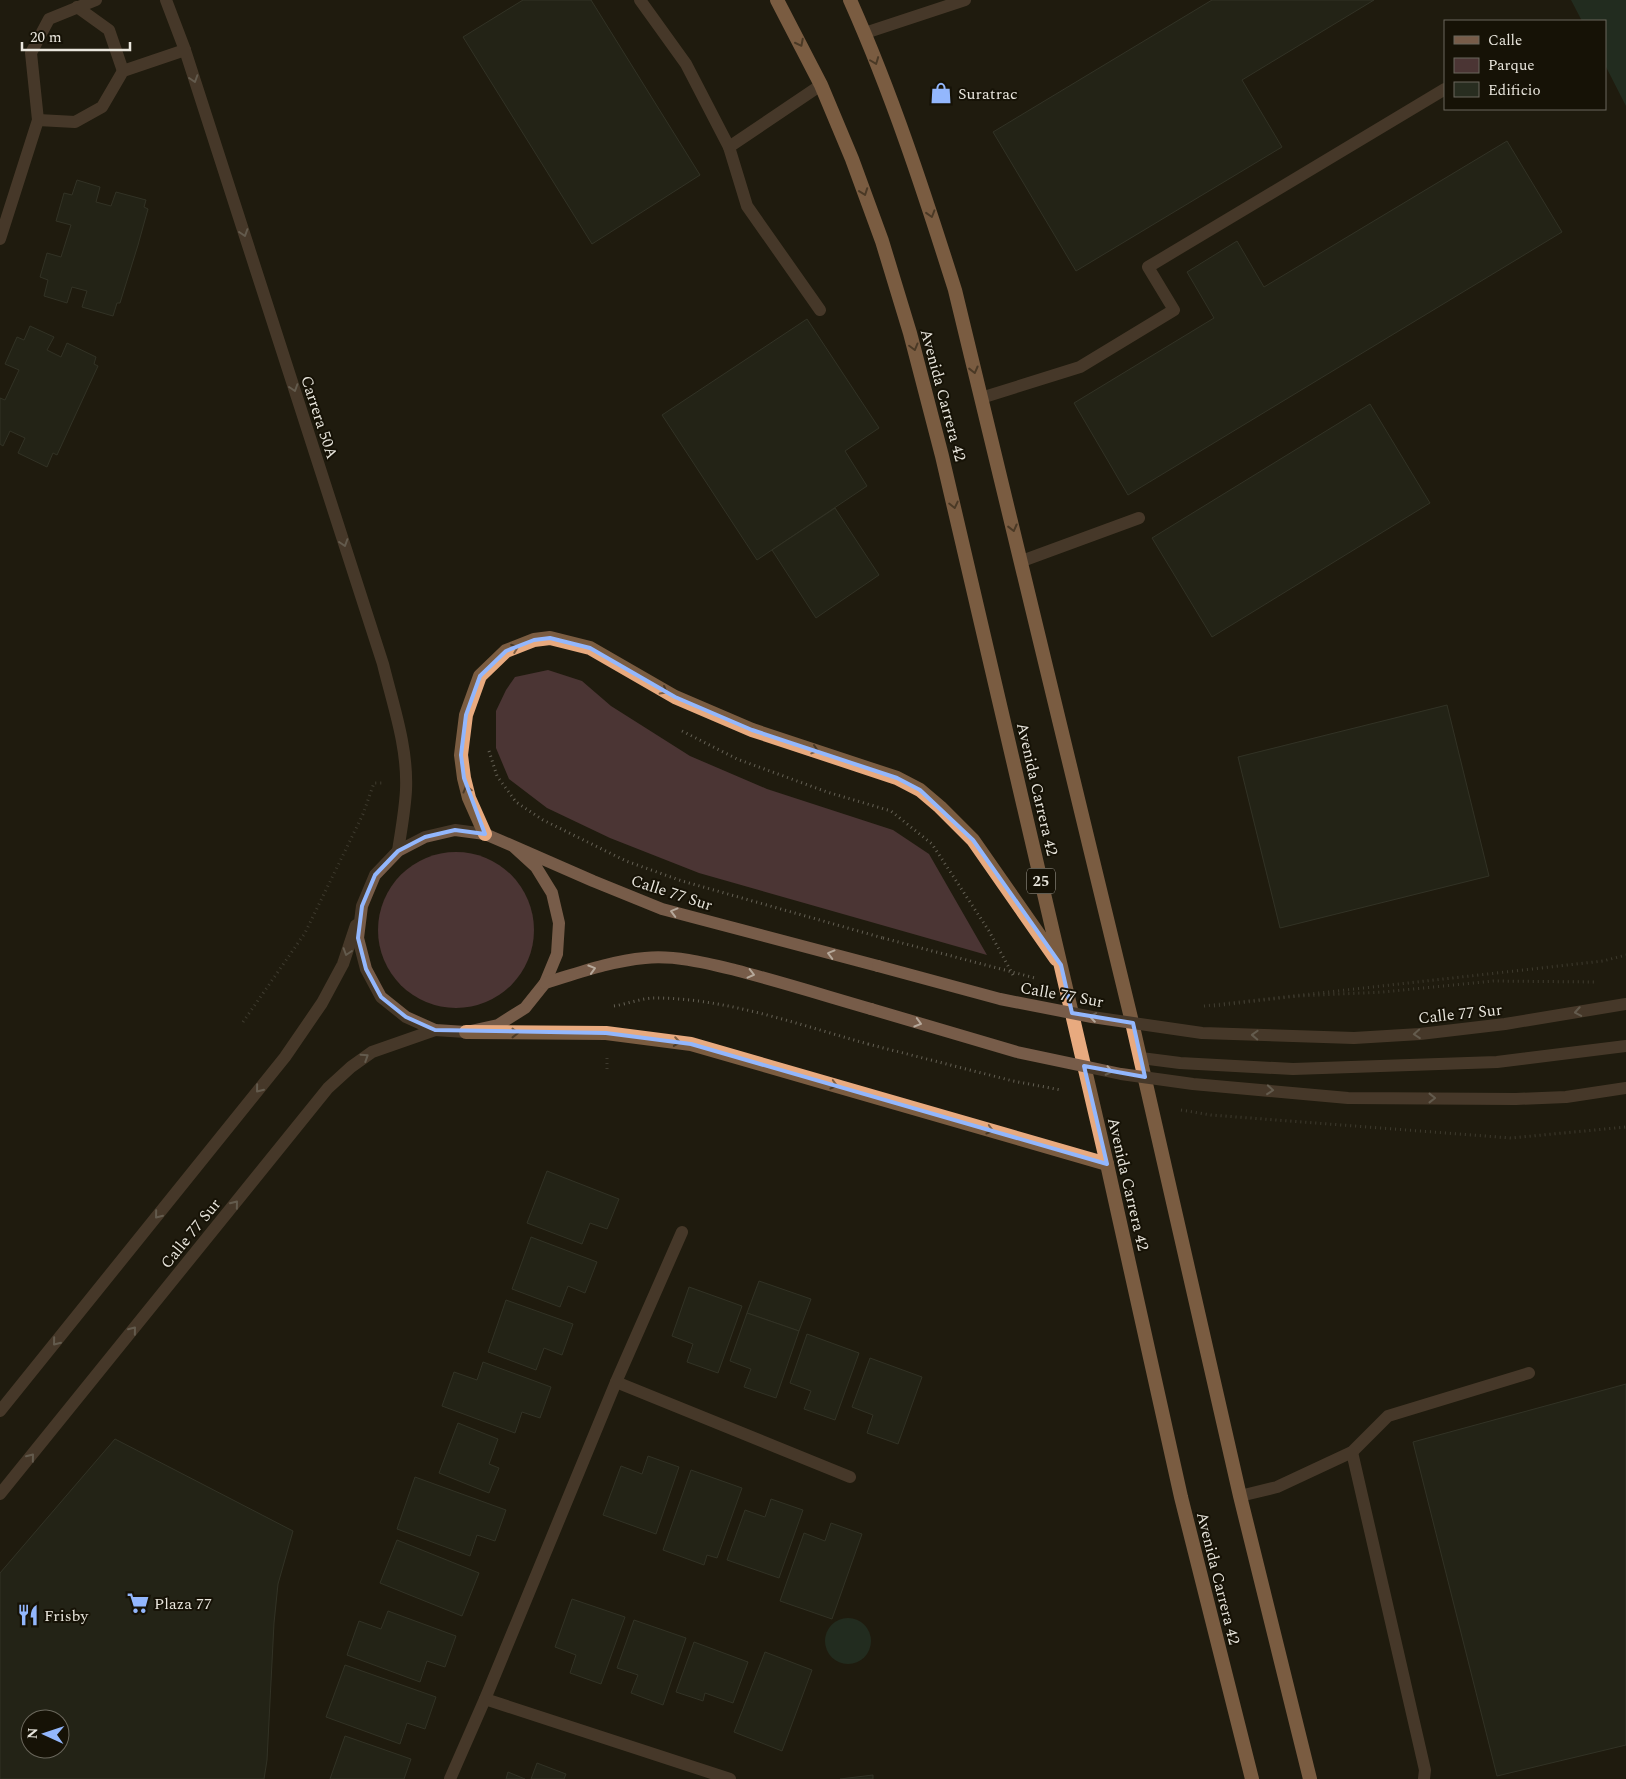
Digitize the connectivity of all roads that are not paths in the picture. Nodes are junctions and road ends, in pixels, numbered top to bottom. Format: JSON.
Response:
{"nodes":[{"id":1,"x":96,"y":0,"type":"edge"},
{"id":2,"x":166,"y":0,"type":"edge"},
{"id":3,"x":640,"y":0,"type":"edge"},
{"id":4,"x":778,"y":0,"type":"edge"},
{"id":5,"x":850,"y":0,"type":"edge"},
{"id":6,"x":965,"y":0,"type":"edge"},
{"id":7,"x":77,"y":7,"type":"junction"},
{"id":8,"x":864,"y":33,"type":"junction"},
{"id":9,"x":185,"y":50,"type":"junction"},
{"id":10,"x":122,"y":71,"type":"junction"},
{"id":11,"x":821,"y":85,"type":"junction"},
{"id":12,"x":1444,"y":90,"type":"edge"},
{"id":13,"x":38,"y":120,"type":"junction"},
{"id":14,"x":729,"y":147,"type":"junction"},
{"id":15,"x":0,"y":239,"type":"edge"},
{"id":16,"x":820,"y":310,"type":"dead end"},
{"id":17,"x":981,"y":398,"type":"junction"},
{"id":18,"x":1139,"y":518,"type":"dead end"},
{"id":19,"x":1022,"y":562,"type":"junction"},
{"id":20,"x":485,"y":834,"type":"junction"},
{"id":21,"x":513,"y":846,"type":"junction"},
{"id":22,"x":398,"y":851,"type":"junction"},
{"id":23,"x":362,"y":906,"type":"junction"},
{"id":24,"x":1061,"y":965,"type":"junction"},
{"id":25,"x":545,"y":983,"type":"junction"},
{"id":26,"x":1626,"y":1004,"type":"edge"},
{"id":27,"x":435,"y":1030,"type":"junction"},
{"id":28,"x":466,"y":1032,"type":"junction"},
{"id":29,"x":1626,"y":1046,"type":"edge"},
{"id":30,"x":1141,"y":1058,"type":"junction"},
{"id":31,"x":1626,"y":1088,"type":"edge"},
{"id":32,"x":1107,"y":1164,"type":"junction"},
{"id":33,"x":682,"y":1232,"type":"dead end"},
{"id":34,"x":1529,"y":1373,"type":"dead end"},
{"id":35,"x":616,"y":1382,"type":"junction"},
{"id":36,"x":0,"y":1411,"type":"edge"},
{"id":37,"x":1352,"y":1452,"type":"junction"},
{"id":38,"x":850,"y":1477,"type":"dead end"},
{"id":39,"x":0,"y":1494,"type":"edge"},
{"id":40,"x":1240,"y":1496,"type":"junction"},
{"id":41,"x":485,"y":1700,"type":"junction"},
{"id":42,"x":450,"y":1779,"type":"edge"},
{"id":43,"x":730,"y":1779,"type":"edge"},
{"id":44,"x":1252,"y":1779,"type":"edge"},
{"id":45,"x":1310,"y":1779,"type":"edge"},
{"id":46,"x":1424,"y":1779,"type":"edge"}],
"edges":[{"from":1,"to":7,"type":"street"},
{"from":2,"to":9,"type":"street","name":"Carrera 50A"},
{"from":3,"to":14,"type":"street"},
{"from":4,"to":11,"type":"highway","name":"Avenida Carrera 42","number":"25","one_way":true},
{"from":5,"to":8,"type":"highway"},
{"from":6,"to":8,"type":"street"},
{"from":7,"to":10,"type":"street"},
{"from":7,"to":13,"type":"street"},
{"from":8,"to":17,"type":"highway","one_way":true},
{"from":9,"to":10,"type":"street"},
{"from":9,"to":22,"type":"street","name":"Carrera 50A","one_way":true},
{"from":10,"to":13,"type":"street"},
{"from":11,"to":14,"type":"street"},
{"from":11,"to":24,"type":"highway","name":"Avenida Carrera 42","number":"25","one_way":true},
{"from":12,"to":17,"type":"street"},
{"from":13,"to":15,"type":"street"},
{"from":14,"to":16,"type":"street"},
{"from":17,"to":19,"type":"highway","one_way":true},
{"from":18,"to":19,"type":"street"},
{"from":19,"to":30,"type":"highway"},
{"from":20,"to":21,"type":"street","name":"Calle 77 Sur"},
{"from":20,"to":22,"type":"street","name":"Calle 77 Sur"},
{"from":20,"to":24,"type":"highway","one_way":true},
{"from":21,"to":25,"type":"street"},
{"from":26,"to":21,"type":"street","name":"Calle 77 Sur","one_way":true,"bridge":true},
{"from":22,"to":23,"type":"street","name":"Calle 77 Sur"},
{"from":23,"to":27,"type":"street"},
{"from":23,"to":36,"type":"street","one_way":true},
{"from":24,"to":32,"type":"highway","name":"Avenida Carrera 42","number":"25"},
{"from":25,"to":28,"type":"street"},
{"from":25,"to":31,"type":"street","one_way":true,"bridge":true},
{"from":27,"to":28,"type":"street"},
{"from":39,"to":27,"type":"street","name":"Calle 77 Sur","one_way":true},
{"from":28,"to":32,"type":"highway","one_way":true},
{"from":29,"to":30,"type":"street"},
{"from":30,"to":40,"type":"highway"},
{"from":32,"to":44,"type":"highway","name":"Avenida Carrera 42","number":"25"},
{"from":33,"to":35,"type":"street"},
{"from":34,"to":37,"type":"street"},
{"from":35,"to":38,"type":"street"},
{"from":35,"to":41,"type":"street"},
{"from":37,"to":40,"type":"street"},
{"from":37,"to":46,"type":"street"},
{"from":40,"to":45,"type":"highway"},
{"from":41,"to":42,"type":"street"},
{"from":41,"to":43,"type":"street"}]}
